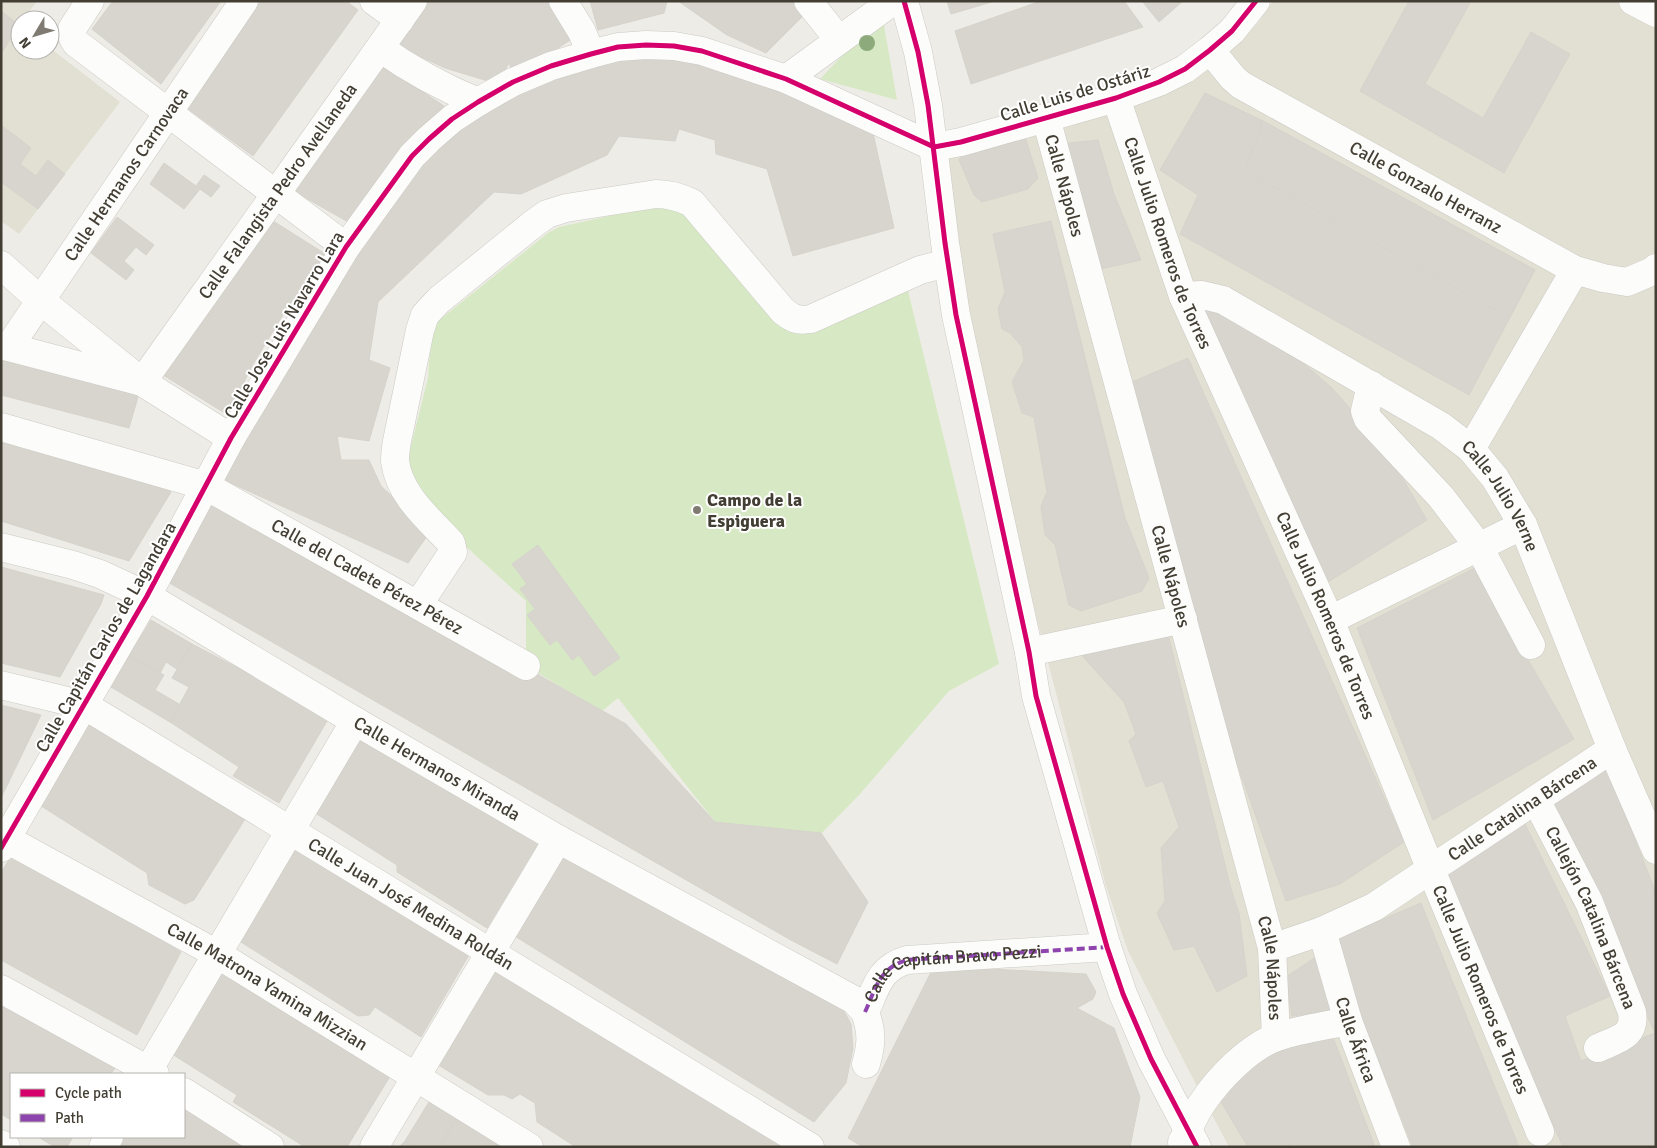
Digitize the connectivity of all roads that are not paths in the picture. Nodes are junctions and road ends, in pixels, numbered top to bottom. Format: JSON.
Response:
{"nodes":[{"id":1,"x":90,"y":1,"type":"edge"},
{"id":2,"x":244,"y":1,"type":"edge"},
{"id":3,"x":374,"y":1,"type":"edge"},
{"id":4,"x":563,"y":1,"type":"edge"},
{"id":5,"x":808,"y":1,"type":"edge"},
{"id":6,"x":893,"y":1,"type":"edge"},
{"id":7,"x":904,"y":1,"type":"edge"},
{"id":8,"x":1256,"y":1,"type":"edge"},
{"id":9,"x":1633,"y":1,"type":"edge"},
{"id":10,"x":407,"y":10,"type":"edge"},
{"id":11,"x":1656,"y":14,"type":"edge"},
{"id":12,"x":838,"y":40,"type":"junction"},
{"id":13,"x":380,"y":48,"type":"junction"},
{"id":14,"x":1210,"y":50,"type":"junction"},
{"id":15,"x":590,"y":54,"type":"junction"},
{"id":16,"x":786,"y":79,"type":"junction"},
{"id":17,"x":1116,"y":98,"type":"junction"},
{"id":18,"x":478,"y":102,"type":"junction"},
{"id":19,"x":168,"y":112,"type":"junction"},
{"id":20,"x":1046,"y":118,"type":"junction"},
{"id":21,"x":934,"y":147,"type":"junction"},
{"id":22,"x":276,"y":194,"type":"junction"},
{"id":23,"x":346,"y":247,"type":"junction"},
{"id":24,"x":948,"y":263,"type":"junction"},
{"id":25,"x":1,"y":265,"type":"edge"},
{"id":26,"x":1656,"y":268,"type":"edge"},
{"id":27,"x":1575,"y":270,"type":"junction"},
{"id":28,"x":1183,"y":296,"type":"junction"},
{"id":29,"x":40,"y":300,"type":"junction"},
{"id":30,"x":5,"y":346,"type":"edge"},
{"id":31,"x":142,"y":382,"type":"junction"},
{"id":32,"x":1371,"y":385,"type":"junction"},
{"id":33,"x":1,"y":427,"type":"edge"},
{"id":34,"x":231,"y":438,"type":"junction"},
{"id":35,"x":1471,"y":449,"type":"junction"},
{"id":36,"x":206,"y":486,"type":"junction"},
{"id":37,"x":1523,"y":525,"type":"junction"},
{"id":38,"x":1,"y":547,"type":"edge"},
{"id":39,"x":1479,"y":547,"type":"junction"},
{"id":40,"x":147,"y":596,"type":"junction"},
{"id":41,"x":418,"y":605,"type":"junction"},
{"id":42,"x":1183,"y":619,"type":"junction"},
{"id":43,"x":1330,"y":620,"type":"junction"},
{"id":44,"x":1531,"y":645,"type":"dead end"},
{"id":45,"x":1028,"y":652,"type":"junction"},
{"id":46,"x":526,"y":666,"type":"dead end"},
{"id":47,"x":1,"y":685,"type":"edge"},
{"id":48,"x":84,"y":705,"type":"junction"},
{"id":49,"x":354,"y":721,"type":"junction"},
{"id":50,"x":1612,"y":749,"type":"junction"},
{"id":51,"x":1536,"y":800,"type":"junction"},
{"id":52,"x":290,"y":830,"type":"junction"},
{"id":53,"x":558,"y":840,"type":"junction"},
{"id":54,"x":3,"y":841,"type":"edge"},
{"id":55,"x":1656,"y":850,"type":"edge"},
{"id":56,"x":1431,"y":870,"type":"junction"},
{"id":57,"x":1322,"y":931,"type":"junction"},
{"id":58,"x":1107,"y":947,"type":"junction"},
{"id":59,"x":1272,"y":948,"type":"junction"},
{"id":60,"x":491,"y":952,"type":"junction"},
{"id":61,"x":217,"y":954,"type":"junction"},
{"id":62,"x":1,"y":989,"type":"edge"},
{"id":63,"x":865,"y":1012,"type":"junction"},
{"id":64,"x":1348,"y":1021,"type":"junction"},
{"id":65,"x":1276,"y":1037,"type":"junction"},
{"id":66,"x":1598,"y":1048,"type":"dead end"},
{"id":67,"x":866,"y":1064,"type":"dead end"},
{"id":68,"x":150,"y":1073,"type":"edge"},
{"id":69,"x":416,"y":1077,"type":"junction"},
{"id":70,"x":185,"y":1093,"type":"edge"},
{"id":71,"x":1540,"y":1132,"type":"dead end"},
{"id":72,"x":1188,"y":1141,"type":"edge"},
{"id":73,"x":1,"y":1144,"type":"edge"},
{"id":74,"x":6,"y":1147,"type":"edge"},
{"id":75,"x":270,"y":1147,"type":"edge"},
{"id":76,"x":374,"y":1147,"type":"edge"},
{"id":77,"x":529,"y":1147,"type":"edge"},
{"id":78,"x":810,"y":1147,"type":"edge"},
{"id":79,"x":1396,"y":1147,"type":"edge"}],
"edges":[{"from":1,"to":19,"type":"street"},
{"from":2,"to":19,"type":"street","name":"Calle Hermanos Carnovaca"},
{"from":3,"to":10,"type":"street"},
{"from":4,"to":15,"type":"street"},
{"from":5,"to":12,"type":"street"},
{"from":6,"to":12,"type":"street"},
{"from":7,"to":21,"type":"street"},
{"from":8,"to":14,"type":"street","name":"Calle Luis de Ostáriz"},
{"from":9,"to":11,"type":"street"},
{"from":10,"to":13,"type":"street","name":"Calle Falangista Pedro Avellaneda"},
{"from":12,"to":16,"type":"street"},
{"from":13,"to":18,"type":"street"},
{"from":13,"to":22,"type":"street","name":"Calle Falangista Pedro Avellaneda"},
{"from":14,"to":17,"type":"street","name":"Calle Luis de Ostáriz"},
{"from":14,"to":27,"type":"street","name":"Calle Gonzalo Herranz"},
{"from":15,"to":16,"type":"street","name":"Calle Jose Luis Navarro Lara"},
{"from":15,"to":18,"type":"street","name":"Calle Jose Luis Navarro Lara"},
{"from":16,"to":21,"type":"street","name":"Calle Jose Luis Navarro Lara"},
{"from":17,"to":20,"type":"street","name":"Calle Luis de Ostáriz"},
{"from":17,"to":28,"type":"street","name":"Calle Julio Romeros de Torres"},
{"from":18,"to":23,"type":"street","name":"Calle Jose Luis Navarro Lara"},
{"from":19,"to":22,"type":"street"},
{"from":19,"to":29,"type":"street","name":"Calle Hermanos Carnovaca"},
{"from":20,"to":21,"type":"street","name":"Calle Luis de Ostáriz"},
{"from":20,"to":42,"type":"street","name":"Calle Nápoles"},
{"from":21,"to":24,"type":"street"},
{"from":22,"to":23,"type":"street"},
{"from":22,"to":31,"type":"street","name":"Calle Falangista Pedro Avellaneda"},
{"from":23,"to":34,"type":"street","name":"Calle Jose Luis Navarro Lara"},
{"from":24,"to":41,"type":"street"},
{"from":24,"to":45,"type":"street"},
{"from":25,"to":29,"type":"street"},
{"from":26,"to":27,"type":"street","name":"Calle Gonzalo Herranz"},
{"from":27,"to":35,"type":"street"},
{"from":28,"to":32,"type":"street","name":"Calle Julio Verne"},
{"from":28,"to":43,"type":"street","name":"Calle Julio Romeros de Torres"},
{"from":29,"to":30,"type":"street","name":"Calle Hermanos Carnovaca"},
{"from":29,"to":31,"type":"street"},
{"from":30,"to":31,"type":"street"},
{"from":31,"to":34,"type":"street"},
{"from":32,"to":35,"type":"street","name":"Calle Julio Verne"},
{"from":32,"to":39,"type":"street"},
{"from":33,"to":36,"type":"street","name":"Calle del Cadete Pérez Pérez"},
{"from":34,"to":36,"type":"street","name":"Calle Capitán Carlos de Lagandara"},
{"from":35,"to":37,"type":"street","name":"Calle Julio Verne"},
{"from":36,"to":40,"type":"street","name":"Calle Capitán Carlos de Lagandara"},
{"from":36,"to":41,"type":"street","name":"Calle del Cadete Pérez Pérez"},
{"from":37,"to":39,"type":"street"},
{"from":37,"to":50,"type":"street","name":"Calle Julio Verne"},
{"from":38,"to":40,"type":"street","name":"Calle Hermanos Miranda"},
{"from":39,"to":43,"type":"street"},
{"from":39,"to":44,"type":"street"},
{"from":40,"to":48,"type":"street","name":"Calle Capitán Carlos de Lagandara"},
{"from":40,"to":49,"type":"street","name":"Calle Hermanos Miranda"},
{"from":41,"to":46,"type":"street","name":"Calle del Cadete Pérez Pérez"},
{"from":42,"to":45,"type":"street"},
{"from":42,"to":59,"type":"street","name":"Calle Nápoles"},
{"from":43,"to":56,"type":"street","name":"Calle Julio Romeros de Torres"},
{"from":45,"to":58,"type":"street"},
{"from":47,"to":48,"type":"street","name":"Calle Juan José Medina Roldán"},
{"from":48,"to":52,"type":"street","name":"Calle Juan José Medina Roldán"},
{"from":48,"to":54,"type":"street","name":"Calle Capitán Carlos de Lagandara"},
{"from":49,"to":52,"type":"street"},
{"from":49,"to":53,"type":"street","name":"Calle Hermanos Miranda"},
{"from":50,"to":51,"type":"street","name":"Calle Catalina Bárcena"},
{"from":50,"to":55,"type":"street","name":"Calle Julio Verne"},
{"from":51,"to":56,"type":"street","name":"Calle Catalina Bárcena"},
{"from":51,"to":66,"type":"street","name":"Callejón Catalina Bárcena"},
{"from":52,"to":60,"type":"street","name":"Calle Juan José Medina Roldán"},
{"from":52,"to":61,"type":"street"},
{"from":53,"to":60,"type":"street"},
{"from":53,"to":63,"type":"street","name":"Calle Hermanos Miranda"},
{"from":54,"to":61,"type":"street","name":"Calle Matrona Yamina Mizzian"},
{"from":56,"to":57,"type":"street","name":"Calle Catalina Bárcena"},
{"from":56,"to":71,"type":"street","name":"Calle Julio Romeros de Torres"},
{"from":57,"to":59,"type":"street","name":"Calle Catalina Bárcena"},
{"from":57,"to":64,"type":"street","name":"Calle África"},
{"from":58,"to":63,"type":"street","name":"Calle Capitán Bravo Pezzi"},
{"from":58,"to":72,"type":"street"},
{"from":59,"to":65,"type":"street","name":"Calle Nápoles"},
{"from":60,"to":69,"type":"street"},
{"from":60,"to":78,"type":"street","name":"Calle Juan José Medina Roldán"},
{"from":61,"to":68,"type":"street"},
{"from":61,"to":69,"type":"street","name":"Calle Matrona Yamina Mizzian"},
{"from":62,"to":68,"type":"street"},
{"from":63,"to":67,"type":"street","name":"Calle Capitán Bravo Pezzi"},
{"from":64,"to":65,"type":"street","name":"Calle Nápoles"},
{"from":64,"to":79,"type":"street","name":"Calle África"},
{"from":65,"to":72,"type":"street","name":"Calle Nápoles"},
{"from":69,"to":76,"type":"street"},
{"from":69,"to":77,"type":"street","name":"Calle Matrona Yamina Mizzian"},
{"from":70,"to":75,"type":"street"},
{"from":73,"to":74,"type":"street"}]}
